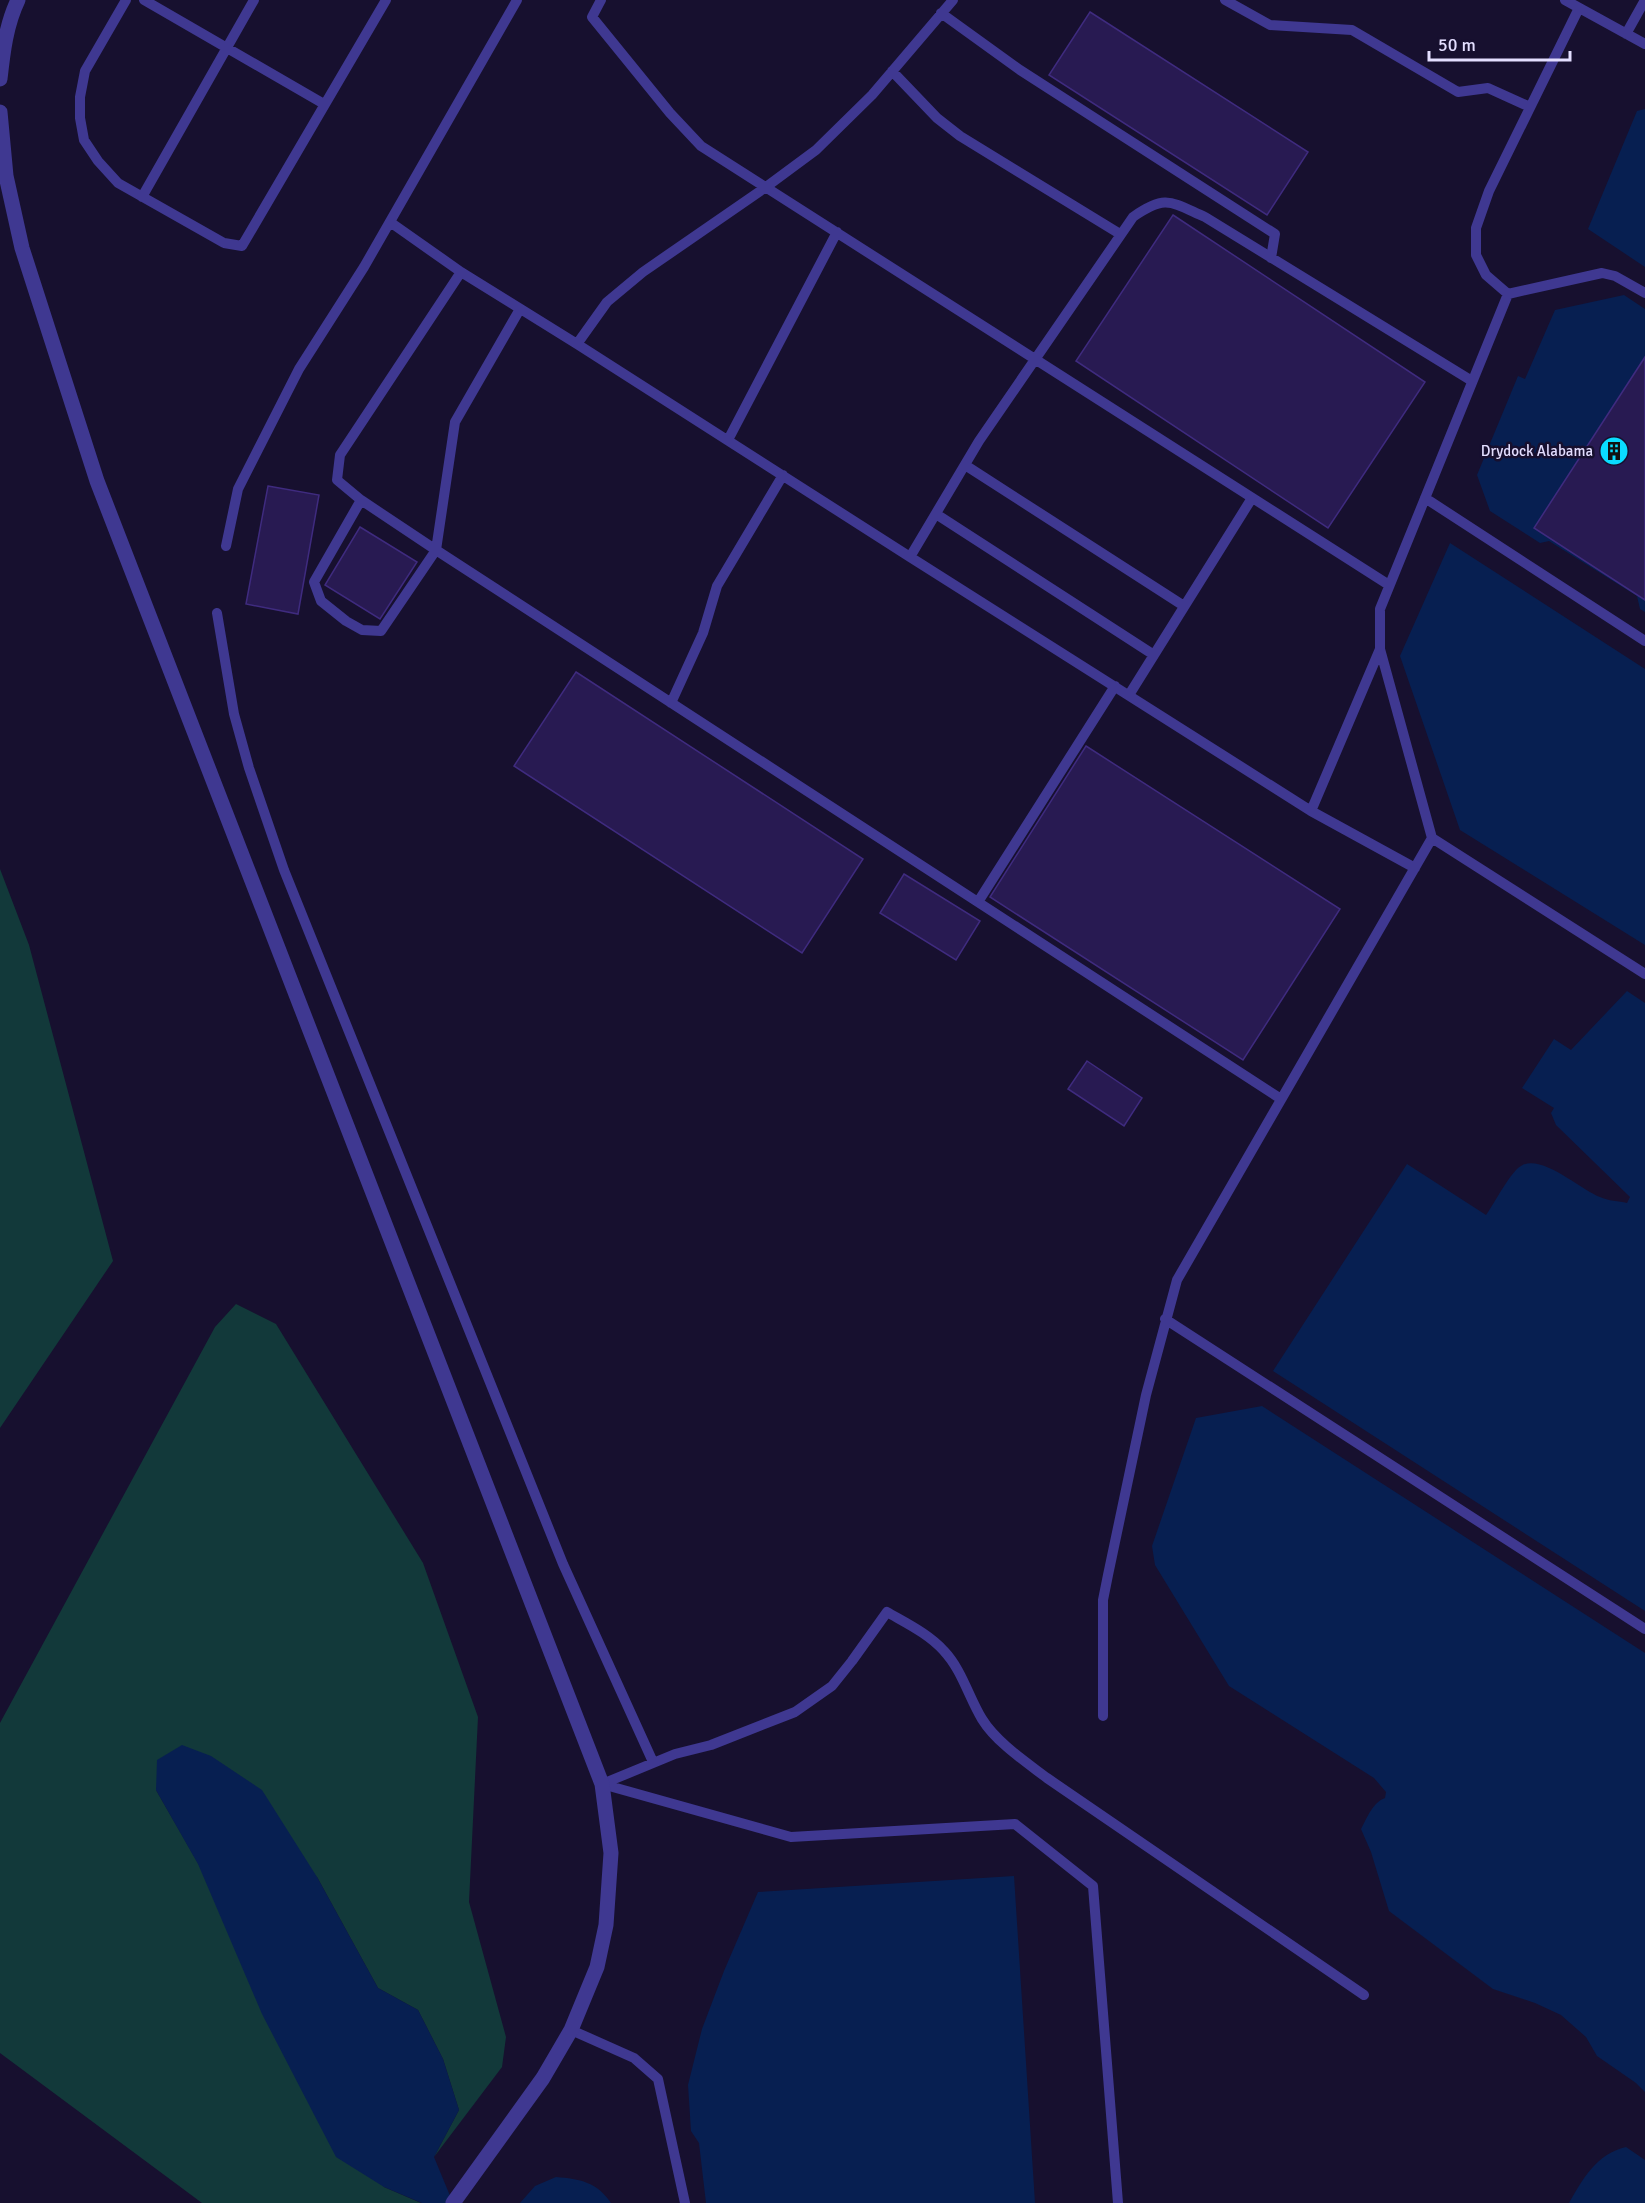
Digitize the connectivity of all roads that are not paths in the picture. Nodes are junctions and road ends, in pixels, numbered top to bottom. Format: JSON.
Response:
{"nodes":[{"id":1,"x":18,"y":0,"type":"edge"},
{"id":2,"x":126,"y":0,"type":"edge"},
{"id":3,"x":144,"y":0,"type":"edge"},
{"id":4,"x":254,"y":0,"type":"edge"},
{"id":5,"x":386,"y":0,"type":"edge"},
{"id":6,"x":517,"y":0,"type":"edge"},
{"id":7,"x":601,"y":0,"type":"edge"},
{"id":8,"x":953,"y":0,"type":"edge"},
{"id":9,"x":1225,"y":0,"type":"edge"},
{"id":10,"x":1565,"y":0,"type":"edge"},
{"id":11,"x":1645,"y":0,"type":"edge"},
{"id":12,"x":1579,"y":8,"type":"junction"},
{"id":13,"x":941,"y":14,"type":"junction"},
{"id":14,"x":1626,"y":34,"type":"junction"},
{"id":15,"x":1645,"y":44,"type":"edge"},
{"id":16,"x":227,"y":48,"type":"junction"},
{"id":17,"x":892,"y":71,"type":"junction"},
{"id":18,"x":0,"y":79,"type":"edge"},
{"id":19,"x":324,"y":104,"type":"junction"},
{"id":20,"x":1530,"y":107,"type":"junction"},
{"id":21,"x":0,"y":112,"type":"edge"},
{"id":22,"x":766,"y":187,"type":"junction"},
{"id":23,"x":142,"y":197,"type":"junction"},
{"id":24,"x":390,"y":222,"type":"junction"},
{"id":25,"x":837,"y":232,"type":"junction"},
{"id":26,"x":1120,"y":234,"type":"junction"},
{"id":27,"x":1271,"y":258,"type":"junction"},
{"id":28,"x":461,"y":272,"type":"junction"},
{"id":29,"x":1645,"y":293,"type":"edge"},
{"id":30,"x":1508,"y":294,"type":"junction"},
{"id":31,"x":520,"y":309,"type":"junction"},
{"id":32,"x":577,"y":344,"type":"junction"},
{"id":33,"x":1034,"y":359,"type":"junction"},
{"id":34,"x":1472,"y":381,"type":"junction"},
{"id":35,"x":728,"y":440,"type":"junction"},
{"id":36,"x":965,"y":465,"type":"junction"},
{"id":37,"x":783,"y":475,"type":"junction"},
{"id":38,"x":1252,"y":498,"type":"junction"},
{"id":39,"x":1425,"y":498,"type":"junction"},
{"id":40,"x":361,"y":500,"type":"junction"},
{"id":41,"x":936,"y":514,"type":"junction"},
{"id":42,"x":226,"y":546,"type":"dead end"},
{"id":43,"x":436,"y":550,"type":"junction"},
{"id":44,"x":910,"y":557,"type":"junction"},
{"id":45,"x":1389,"y":585,"type":"junction"},
{"id":46,"x":1184,"y":606,"type":"junction"},
{"id":47,"x":217,"y":613,"type":"dead end"},
{"id":48,"x":1645,"y":641,"type":"edge"},
{"id":49,"x":1380,"y":649,"type":"junction"},
{"id":50,"x":1154,"y":655,"type":"junction"},
{"id":51,"x":1114,"y":686,"type":"junction"},
{"id":52,"x":1129,"y":695,"type":"junction"},
{"id":53,"x":671,"y":703,"type":"junction"},
{"id":54,"x":1311,"y":811,"type":"junction"},
{"id":55,"x":1432,"y":838,"type":"junction"},
{"id":56,"x":1415,"y":868,"type":"junction"},
{"id":57,"x":978,"y":902,"type":"junction"},
{"id":58,"x":1645,"y":974,"type":"edge"},
{"id":59,"x":1281,"y":1099,"type":"junction"},
{"id":60,"x":1165,"y":1319,"type":"junction"},
{"id":61,"x":1645,"y":1629,"type":"edge"},
{"id":62,"x":1103,"y":1716,"type":"dead end"},
{"id":63,"x":653,"y":1762,"type":"junction"},
{"id":64,"x":602,"y":1784,"type":"junction"},
{"id":65,"x":1364,"y":1995,"type":"dead end"},
{"id":66,"x":571,"y":2030,"type":"junction"},
{"id":67,"x":454,"y":2202,"type":"edge"},
{"id":68,"x":685,"y":2203,"type":"edge"},
{"id":69,"x":1118,"y":2203,"type":"edge"}],
"edges":[{"from":1,"to":18,"type":"street"},
{"from":2,"to":23,"type":"lane"},
{"from":3,"to":16,"type":"lane"},
{"from":4,"to":16,"type":"lane"},
{"from":5,"to":19,"type":"lane"},
{"from":6,"to":24,"type":"lane"},
{"from":7,"to":22,"type":"lane"},
{"from":8,"to":13,"type":"lane"},
{"from":9,"to":20,"type":"lane"},
{"from":10,"to":12,"type":"lane"},
{"from":11,"to":14,"type":"lane"},
{"from":12,"to":14,"type":"lane"},
{"from":12,"to":20,"type":"lane"},
{"from":13,"to":17,"type":"lane"},
{"from":13,"to":27,"type":"lane"},
{"from":14,"to":15,"type":"lane"},
{"from":16,"to":19,"type":"lane"},
{"from":16,"to":23,"type":"lane"},
{"from":17,"to":22,"type":"lane"},
{"from":17,"to":26,"type":"lane"},
{"from":19,"to":23,"type":"lane"},
{"from":20,"to":30,"type":"lane"},
{"from":21,"to":64,"type":"street"},
{"from":22,"to":25,"type":"lane"},
{"from":22,"to":32,"type":"lane"},
{"from":24,"to":28,"type":"lane"},
{"from":24,"to":42,"type":"lane"},
{"from":25,"to":33,"type":"lane"},
{"from":25,"to":35,"type":"lane"},
{"from":26,"to":27,"type":"lane"},
{"from":26,"to":33,"type":"lane"},
{"from":27,"to":34,"type":"lane"},
{"from":28,"to":31,"type":"lane"},
{"from":28,"to":40,"type":"lane"},
{"from":29,"to":30,"type":"lane"},
{"from":30,"to":34,"type":"lane"},
{"from":31,"to":32,"type":"lane"},
{"from":31,"to":43,"type":"lane"},
{"from":32,"to":35,"type":"lane"},
{"from":33,"to":36,"type":"lane"},
{"from":33,"to":38,"type":"lane"},
{"from":34,"to":39,"type":"lane"},
{"from":35,"to":37,"type":"lane"},
{"from":36,"to":41,"type":"lane"},
{"from":36,"to":46,"type":"lane"},
{"from":37,"to":44,"type":"lane"},
{"from":37,"to":53,"type":"lane"},
{"from":38,"to":45,"type":"lane"},
{"from":38,"to":46,"type":"lane"},
{"from":39,"to":45,"type":"lane"},
{"from":39,"to":48,"type":"lane"},
{"from":40,"to":43,"type":"lane"},
{"from":40,"to":43,"type":"lane"},
{"from":41,"to":44,"type":"lane"},
{"from":41,"to":50,"type":"lane"},
{"from":43,"to":53,"type":"lane"},
{"from":44,"to":51,"type":"lane"},
{"from":45,"to":49,"type":"lane"},
{"from":46,"to":50,"type":"lane"},
{"from":47,"to":63,"type":"lane"},
{"from":49,"to":54,"type":"lane"},
{"from":49,"to":55,"type":"lane"},
{"from":50,"to":52,"type":"lane"},
{"from":51,"to":52,"type":"lane"},
{"from":51,"to":57,"type":"lane"},
{"from":52,"to":54,"type":"lane"},
{"from":53,"to":57,"type":"lane"},
{"from":54,"to":56,"type":"lane"},
{"from":55,"to":56,"type":"lane"},
{"from":55,"to":58,"type":"lane"},
{"from":56,"to":59,"type":"lane"},
{"from":57,"to":59,"type":"lane"},
{"from":59,"to":60,"type":"lane"},
{"from":60,"to":61,"type":"lane"},
{"from":60,"to":62,"type":"lane"},
{"from":63,"to":64,"type":"lane"},
{"from":63,"to":65,"type":"lane"},
{"from":64,"to":66,"type":"street"},
{"from":64,"to":69,"type":"lane"},
{"from":66,"to":67,"type":"street"},
{"from":66,"to":68,"type":"lane"}]}
